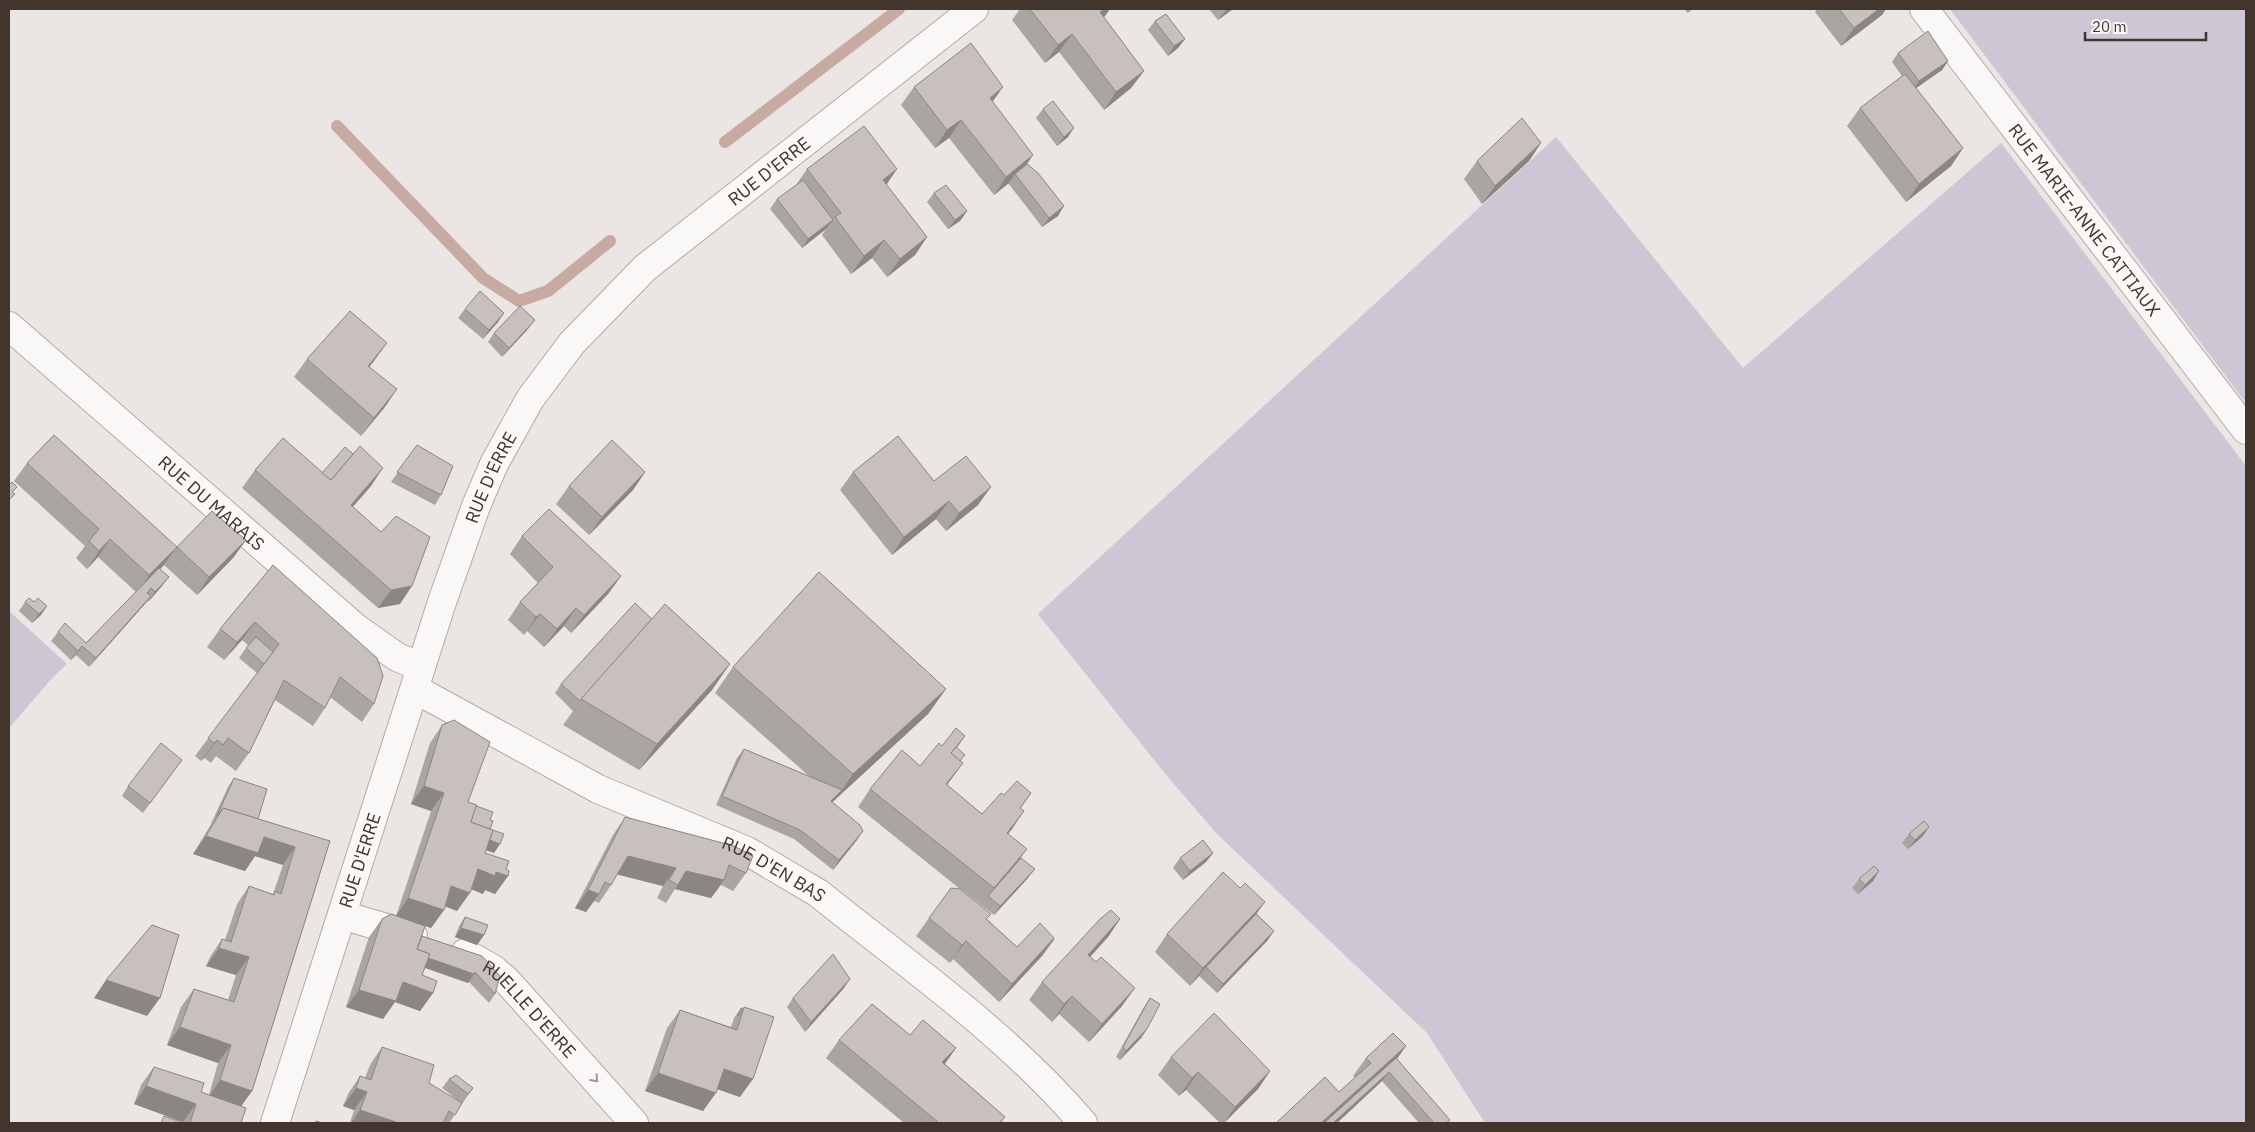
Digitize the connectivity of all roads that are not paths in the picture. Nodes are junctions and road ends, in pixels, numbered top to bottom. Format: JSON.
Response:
{"nodes":[{"id":1,"x":974,"y":9,"type":"edge"},
{"id":2,"x":1924,"y":9,"type":"edge"},
{"id":3,"x":9,"y":326,"type":"edge"},
{"id":4,"x":2246,"y":430,"type":"edge"},
{"id":5,"x":418,"y":678,"type":"junction"},
{"id":6,"x":342,"y":915,"type":"junction"},
{"id":7,"x":1069,"y":1118,"type":"edge"},
{"id":8,"x":275,"y":1123,"type":"edge"},
{"id":9,"x":634,"y":1123,"type":"edge"}],
"edges":[{"from":1,"to":5,"type":"street","name":"RUE D'ERRE"},
{"from":2,"to":4,"type":"street","name":"RUE MARIE-ANNE CATTIAUX"},
{"from":3,"to":5,"type":"street","name":"RUE DU MARAIS"},
{"from":5,"to":6,"type":"street","name":"RUE D'ERRE"},
{"from":5,"to":7,"type":"street","name":"RUE D'EN BAS"},
{"from":6,"to":8,"type":"street","name":"RUE D'ERRE"},
{"from":6,"to":9,"type":"street","name":"RUELLE D'ERRE","one_way":true}]}
